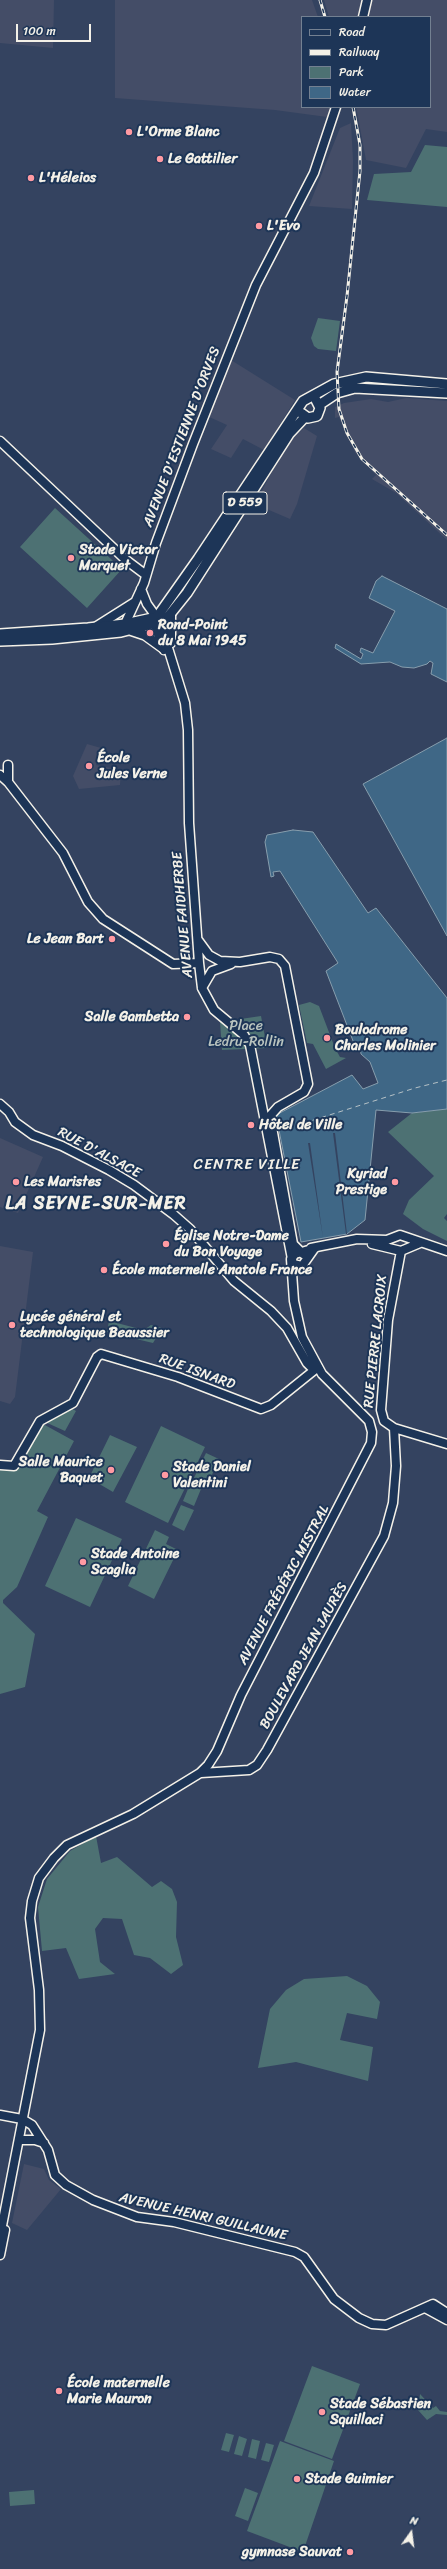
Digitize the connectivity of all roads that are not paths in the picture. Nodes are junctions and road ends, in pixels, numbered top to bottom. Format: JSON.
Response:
{"nodes":[{"id":1,"x":362,"y":0,"type":"edge"},
{"id":2,"x":367,"y":0,"type":"edge"},
{"id":3,"x":357,"y":16,"type":"edge"},
{"id":4,"x":363,"y":16,"type":"edge"},
{"id":5,"x":336,"y":108,"type":"edge"},
{"id":6,"x":447,"y":384,"type":"edge"},
{"id":7,"x":447,"y":393,"type":"edge"},
{"id":8,"x":309,"y":398,"type":"junction"},
{"id":9,"x":320,"y":405,"type":"junction"},
{"id":10,"x":300,"y":408,"type":"junction"},
{"id":11,"x":305,"y":417,"type":"junction"},
{"id":12,"x":3,"y":443,"type":"edge"},
{"id":13,"x":126,"y":560,"type":"junction"},
{"id":14,"x":146,"y":575,"type":"junction"},
{"id":15,"x":142,"y":586,"type":"junction"},
{"id":16,"x":135,"y":602,"type":"junction"},
{"id":17,"x":171,"y":614,"type":"junction"},
{"id":18,"x":157,"y":621,"type":"junction"},
{"id":19,"x":96,"y":627,"type":"junction"},
{"id":20,"x":127,"y":627,"type":"junction"},
{"id":21,"x":0,"y":634,"type":"edge"},
{"id":22,"x":0,"y":641,"type":"edge"},
{"id":23,"x":163,"y":648,"type":"junction"},
{"id":24,"x":174,"y":666,"type":"junction"},
{"id":25,"x":4,"y":764,"type":"edge"},
{"id":26,"x":0,"y":775,"type":"edge"},
{"id":27,"x":8,"y":782,"type":"junction"},
{"id":28,"x":17,"y":795,"type":"junction"},
{"id":29,"x":197,"y":938,"type":"junction"},
{"id":30,"x":203,"y":950,"type":"junction"},
{"id":31,"x":240,"y":962,"type":"junction"},
{"id":32,"x":198,"y":963,"type":"junction"},
{"id":33,"x":202,"y":988,"type":"junction"},
{"id":34,"x":0,"y":1104,"type":"edge"},
{"id":35,"x":394,"y":1238,"type":"junction"},
{"id":36,"x":405,"y":1238,"type":"junction"},
{"id":37,"x":351,"y":1241,"type":"junction"},
{"id":38,"x":420,"y":1243,"type":"junction"},
{"id":39,"x":315,"y":1248,"type":"junction"},
{"id":40,"x":400,"y":1249,"type":"junction"},
{"id":41,"x":447,"y":1251,"type":"edge"},
{"id":42,"x":301,"y":1254,"type":"junction"},
{"id":43,"x":292,"y":1262,"type":"junction"},
{"id":44,"x":316,"y":1369,"type":"junction"},
{"id":45,"x":394,"y":1428,"type":"junction"},
{"id":46,"x":447,"y":1444,"type":"edge"},
{"id":47,"x":0,"y":1465,"type":"edge"},
{"id":48,"x":217,"y":1751,"type":"junction"},
{"id":49,"x":216,"y":1771,"type":"junction"},
{"id":50,"x":200,"y":1773,"type":"junction"},
{"id":51,"x":0,"y":2115,"type":"edge"},
{"id":52,"x":24,"y":2120,"type":"junction"},
{"id":53,"x":36,"y":2130,"type":"junction"},
{"id":54,"x":22,"y":2140,"type":"junction"},
{"id":55,"x":31,"y":2140,"type":"junction"},
{"id":56,"x":44,"y":2143,"type":"junction"},
{"id":57,"x":0,"y":2236,"type":"edge"},
{"id":58,"x":0,"y":2255,"type":"edge"},
{"id":59,"x":425,"y":2308,"type":"junction"},
{"id":60,"x":447,"y":2313,"type":"edge"},
{"id":61,"x":447,"y":2320,"type":"edge"}],
"edges":[{"from":1,"to":3,"type":"main road"},
{"from":2,"to":4,"type":"main road"},
{"from":5,"to":14,"type":"main road","name":"AVENUE D'ESTIENNE D'ORVES"},
{"from":6,"to":8,"type":"main road"},
{"from":7,"to":9,"type":"main road"},
{"from":8,"to":9,"type":"main road"},
{"from":8,"to":10,"type":"main road"},
{"from":9,"to":11,"type":"main road"},
{"from":10,"to":11,"type":"main road"},
{"from":10,"to":18,"type":"main road","number":"D 559"},
{"from":11,"to":17,"type":"main road","number":"D 559"},
{"from":12,"to":13,"type":"main road"},
{"from":13,"to":14,"type":"main road"},
{"from":13,"to":15,"type":"main road"},
{"from":14,"to":15,"type":"main road","name":"AVENUE D'ESTIENNE D'ORVES"},
{"from":15,"to":16,"type":"main road","name":"AVENUE D'ESTIENNE D'ORVES"},
{"from":15,"to":18,"type":"main road"},
{"from":16,"to":19,"type":"main road"},
{"from":16,"to":20,"type":"main road","name":"AVENUE D'ESTIENNE D'ORVES"},
{"from":17,"to":18,"type":"main road","number":"D 559"},
{"from":17,"to":24,"type":"main road"},
{"from":18,"to":20,"type":"main road","number":"D 559"},
{"from":18,"to":23,"type":"main road"},
{"from":18,"to":24,"type":"main road"},
{"from":19,"to":20,"type":"main road","number":"D 559"},
{"from":19,"to":21,"type":"main road","number":"D 559"},
{"from":20,"to":22,"type":"main road","number":"D 559"},
{"from":20,"to":23,"type":"main road"},
{"from":23,"to":24,"type":"main road"},
{"from":24,"to":29,"type":"main road","name":"AVENUE FAIDHERBE"},
{"from":25,"to":27,"type":"main road"},
{"from":26,"to":27,"type":"main road"},
{"from":26,"to":28,"type":"main road"},
{"from":27,"to":28,"type":"main road"},
{"from":28,"to":32,"type":"main road"},
{"from":29,"to":30,"type":"main road"},
{"from":29,"to":32,"type":"main road","name":"AVENUE FAIDHERBE"},
{"from":30,"to":31,"type":"main road"},
{"from":30,"to":32,"type":"main road"},
{"from":31,"to":33,"type":"main road"},
{"from":31,"to":42,"type":"main road"},
{"from":32,"to":33,"type":"main road","name":"AVENUE FAIDHERBE"},
{"from":33,"to":43,"type":"main road","name":"AVENUE FAIDHERBE"},
{"from":34,"to":44,"type":"main road","name":"RUE D'ALSACE"},
{"from":35,"to":36,"type":"main road"},
{"from":35,"to":37,"type":"main road"},
{"from":35,"to":40,"type":"main road"},
{"from":36,"to":38,"type":"main road"},
{"from":36,"to":40,"type":"main road"},
{"from":37,"to":39,"type":"main road"},
{"from":37,"to":40,"type":"main road"},
{"from":38,"to":40,"type":"main road"},
{"from":38,"to":41,"type":"main road"},
{"from":39,"to":42,"type":"main road"},
{"from":39,"to":42,"type":"main road"},
{"from":40,"to":45,"type":"main road","name":"RUE PIERRE LACROIX"},
{"from":42,"to":43,"type":"main road"},
{"from":43,"to":44,"type":"main road","name":"AVENUE FAIDHERBE"},
{"from":44,"to":47,"type":"main road","name":"RUE ISNARD"},
{"from":44,"to":48,"type":"main road","name":"AVENUE FRÉDÉRIC MISTRAL"},
{"from":45,"to":46,"type":"main road"},
{"from":45,"to":49,"type":"main road","name":"BOULEVARD JEAN JAURÈS"},
{"from":48,"to":49,"type":"main road","name":"AVENUE FRÉDÉRIC MISTRAL"},
{"from":48,"to":50,"type":"main road","name":"AVENUE FRÉDÉRIC MISTRAL"},
{"from":49,"to":50,"type":"main road","name":"BOULEVARD JEAN JAURÈS"},
{"from":50,"to":52,"type":"main road"},
{"from":51,"to":52,"type":"main road"},
{"from":52,"to":53,"type":"main road","name":"AVENUE HENRI GUILLAUME"},
{"from":52,"to":54,"type":"main road"},
{"from":52,"to":57,"type":"main road"},
{"from":53,"to":55,"type":"main road"},
{"from":53,"to":56,"type":"main road","name":"AVENUE HENRI GUILLAUME"},
{"from":54,"to":55,"type":"main road"},
{"from":54,"to":58,"type":"main road"},
{"from":55,"to":56,"type":"main road"},
{"from":56,"to":59,"type":"main road","name":"AVENUE HENRI GUILLAUME"},
{"from":59,"to":60,"type":"main road","name":"AVENUE HENRI GUILLAUME"},
{"from":59,"to":61,"type":"main road"}]}
